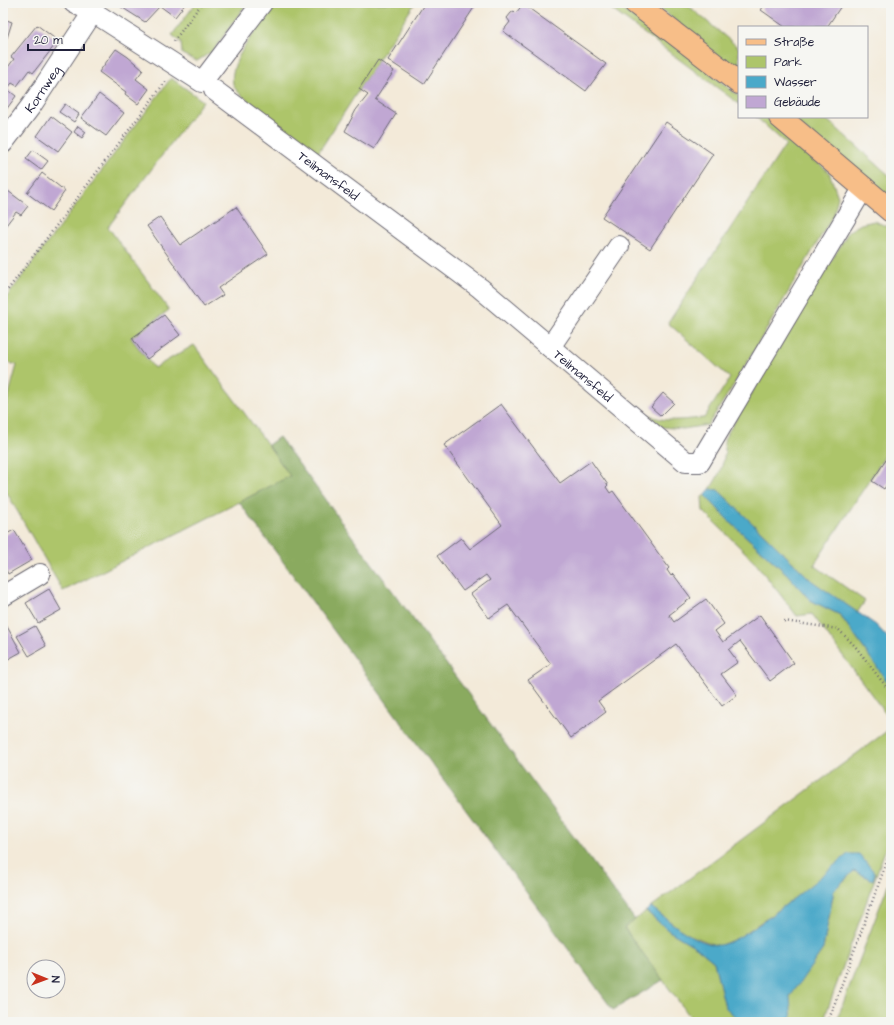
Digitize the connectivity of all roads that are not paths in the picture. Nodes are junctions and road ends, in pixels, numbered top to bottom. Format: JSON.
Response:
{"nodes":[{"id":1,"x":74,"y":3,"type":"edge"},
{"id":2,"x":262,"y":3,"type":"edge"},
{"id":3,"x":635,"y":3,"type":"edge"},
{"id":4,"x":93,"y":8,"type":"edge"},
{"id":5,"x":738,"y":82,"type":"edge"},
{"id":6,"x":214,"y":90,"type":"dead end"},
{"id":7,"x":781,"y":118,"type":"edge"},
{"id":8,"x":3,"y":143,"type":"edge"},
{"id":9,"x":864,"y":187,"type":"junction"},
{"id":10,"x":891,"y":211,"type":"edge"},
{"id":11,"x":619,"y":246,"type":"dead end"},
{"id":12,"x":550,"y":347,"type":"junction"},
{"id":13,"x":40,"y":574,"type":"dead end"},
{"id":14,"x":3,"y":596,"type":"edge"}],
"edges":[{"from":1,"to":4,"type":"street"},
{"from":2,"to":4,"type":"street"},
{"from":3,"to":5,"type":"main road"},
{"from":4,"to":8,"type":"street","name":"Kornweg"},
{"from":6,"to":12,"type":"street","name":"Teilmansfeld"},
{"from":7,"to":9,"type":"main road"},
{"from":9,"to":10,"type":"main road"},
{"from":9,"to":12,"type":"street","name":"Teilmansfeld"},
{"from":11,"to":12,"type":"street"},
{"from":13,"to":14,"type":"street"}]}
